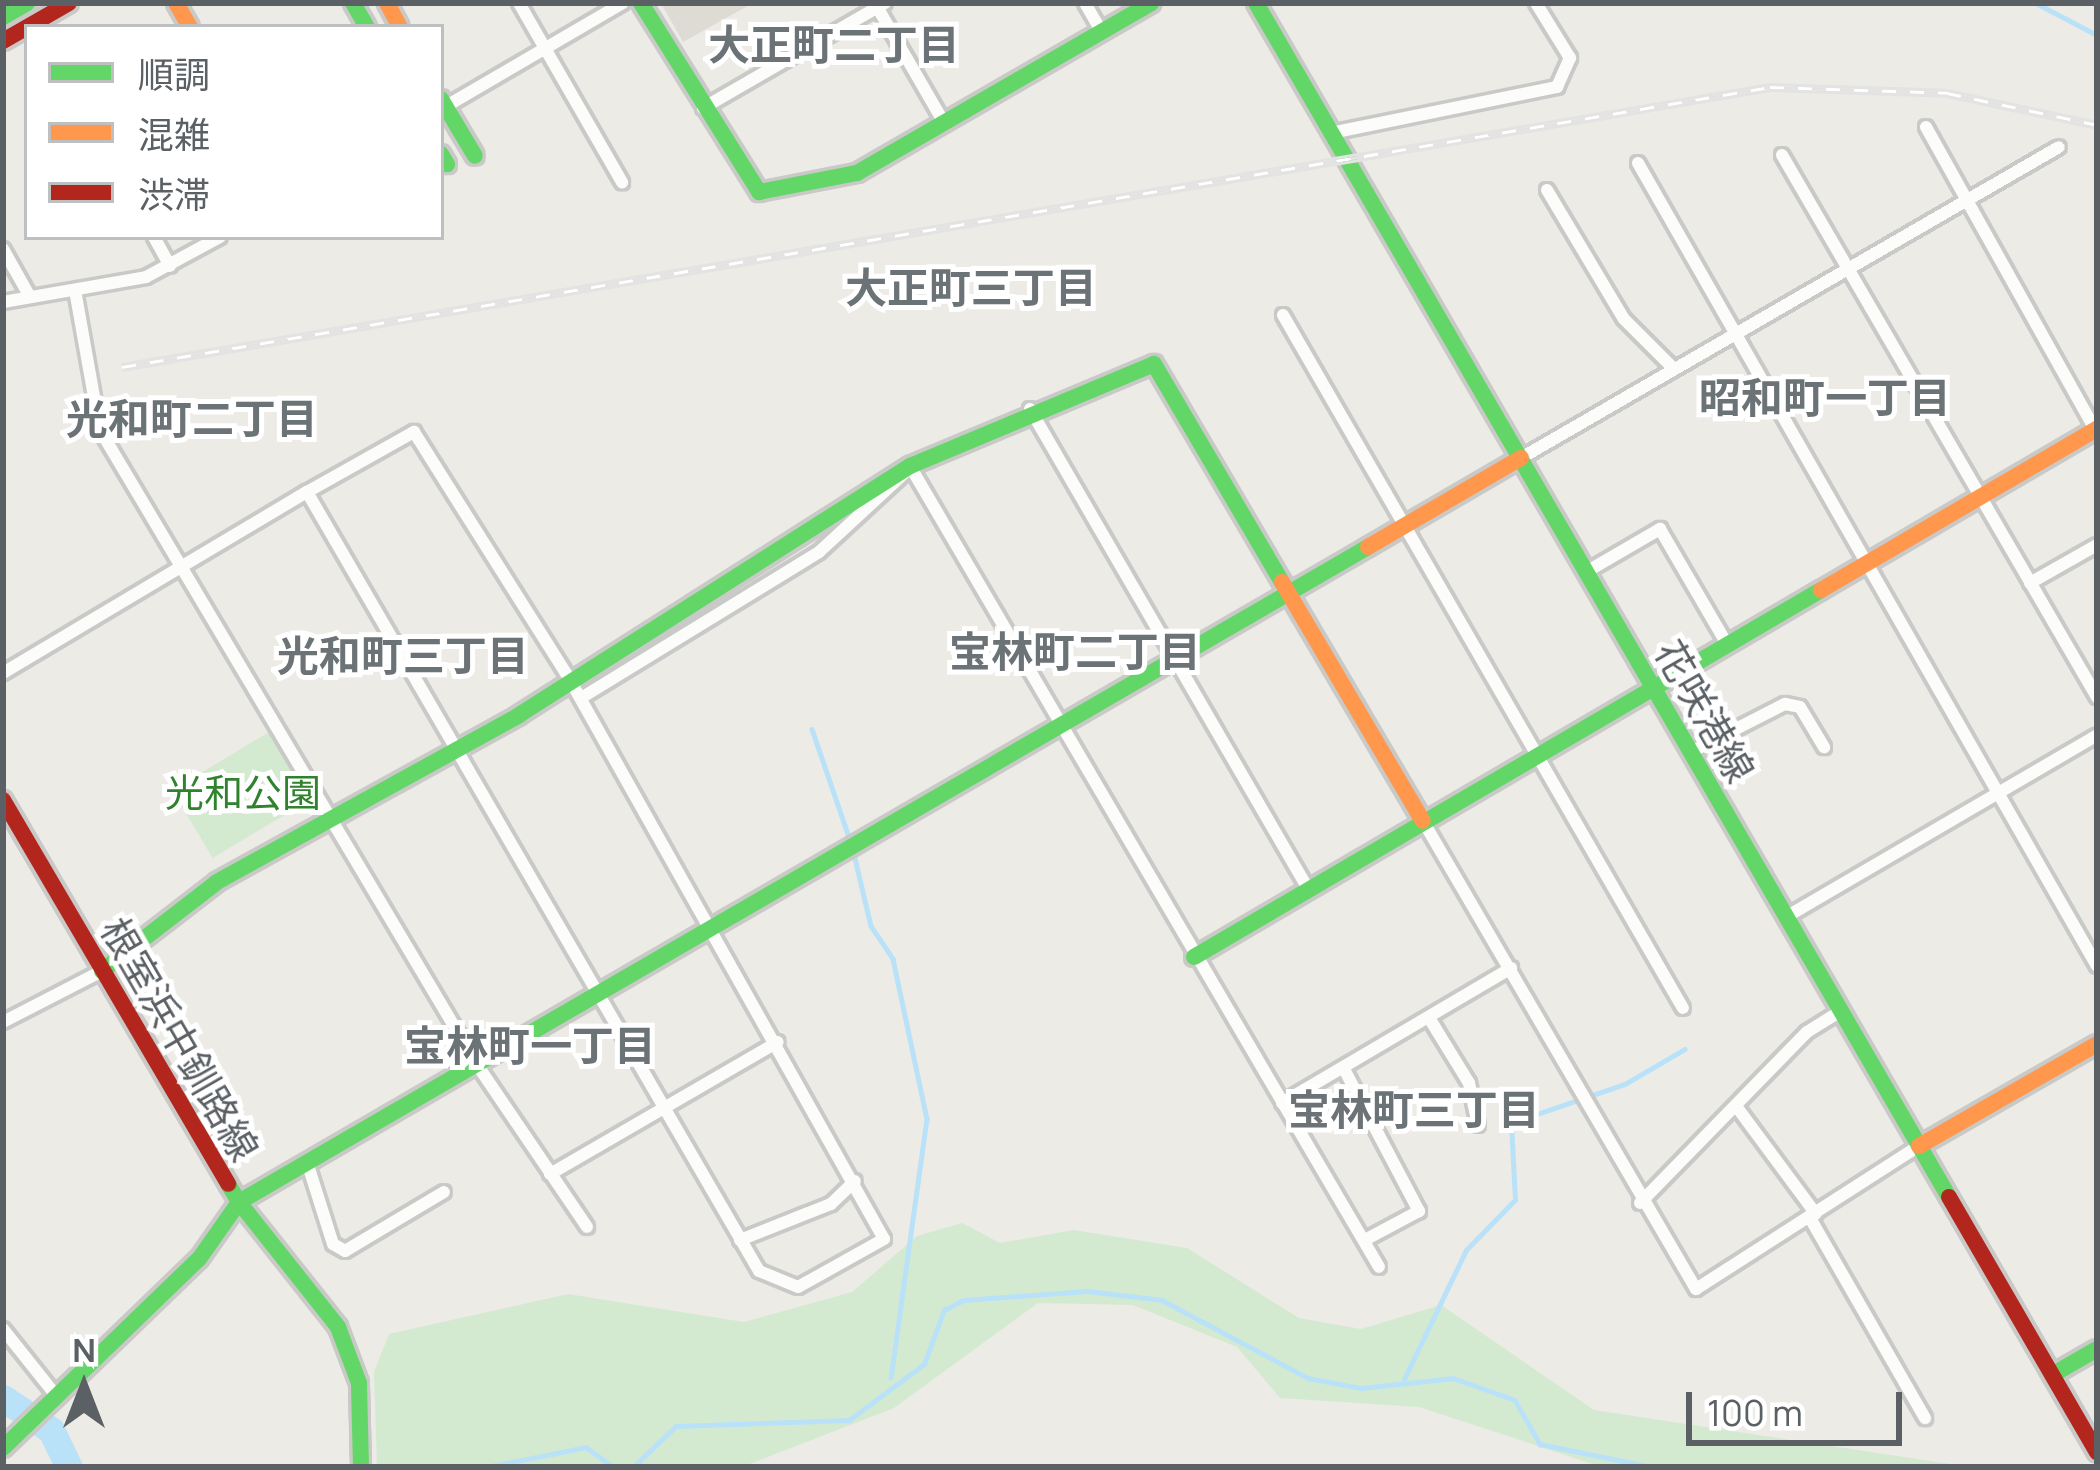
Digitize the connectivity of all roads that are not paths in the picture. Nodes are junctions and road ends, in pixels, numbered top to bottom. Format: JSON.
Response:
{"nodes":[{"id":1,"x":27,"y":3,"type":"edge"},
{"id":2,"x":69,"y":3,"type":"edge"},
{"id":3,"x":519,"y":3,"type":"edge"},
{"id":4,"x":623,"y":3,"type":"edge"},
{"id":5,"x":641,"y":3,"type":"edge"},
{"id":6,"x":1085,"y":3,"type":"edge"},
{"id":7,"x":1151,"y":3,"type":"edge"},
{"id":8,"x":1256,"y":3,"type":"edge"},
{"id":9,"x":1555,"y":3,"type":"edge"},
{"id":10,"x":879,"y":4,"type":"edge"},
{"id":11,"x":1539,"y":7,"type":"edge"},
{"id":12,"x":3,"y":17,"type":"edge"},
{"id":13,"x":34,"y":24,"type":"edge"},
{"id":14,"x":1102,"y":32,"type":"junction"},
{"id":15,"x":545,"y":48,"type":"junction"},
{"id":16,"x":444,"y":104,"type":"edge"},
{"id":17,"x":444,"y":108,"type":"edge"},
{"id":18,"x":702,"y":109,"type":"junction"},
{"id":19,"x":944,"y":123,"type":"junction"},
{"id":20,"x":1927,"y":128,"type":"dead end"},
{"id":21,"x":1331,"y":134,"type":"junction"},
{"id":22,"x":2060,"y":146,"type":"dead end"},
{"id":23,"x":1782,"y":155,"type":"dead end"},
{"id":24,"x":476,"y":156,"type":"dead end"},
{"id":25,"x":1638,"y":163,"type":"dead end"},
{"id":26,"x":622,"y":182,"type":"dead end"},
{"id":27,"x":1547,"y":190,"type":"dead end"},
{"id":28,"x":1963,"y":201,"type":"junction"},
{"id":29,"x":156,"y":240,"type":"edge"},
{"id":30,"x":215,"y":240,"type":"edge"},
{"id":31,"x":3,"y":249,"type":"edge"},
{"id":32,"x":170,"y":266,"type":"junction"},
{"id":33,"x":1846,"y":268,"type":"junction"},
{"id":34,"x":75,"y":290,"type":"junction"},
{"id":35,"x":30,"y":297,"type":"junction"},
{"id":36,"x":3,"y":302,"type":"edge"},
{"id":37,"x":1283,"y":315,"type":"dead end"},
{"id":38,"x":1732,"y":333,"type":"junction"},
{"id":39,"x":1673,"y":368,"type":"junction"},
{"id":40,"x":1030,"y":408,"type":"junction"},
{"id":41,"x":2096,"y":430,"type":"edge"},
{"id":42,"x":1521,"y":458,"type":"junction"},
{"id":43,"x":910,"y":466,"type":"junction"},
{"id":44,"x":307,"y":492,"type":"junction"},
{"id":45,"x":1981,"y":496,"type":"junction"},
{"id":46,"x":1404,"y":525,"type":"junction"},
{"id":47,"x":2097,"y":544,"type":"edge"},
{"id":48,"x":1865,"y":564,"type":"junction"},
{"id":49,"x":185,"y":566,"type":"junction"},
{"id":50,"x":1586,"y":572,"type":"junction"},
{"id":51,"x":2030,"y":583,"type":"junction"},
{"id":52,"x":1292,"y":590,"type":"junction"},
{"id":53,"x":1727,"y":644,"type":"junction"},
{"id":54,"x":1176,"y":656,"type":"junction"},
{"id":55,"x":3,"y":673,"type":"edge"},
{"id":56,"x":570,"y":680,"type":"junction"},
{"id":57,"x":1653,"y":687,"type":"junction"},
{"id":58,"x":2097,"y":697,"type":"edge"},
{"id":59,"x":581,"y":698,"type":"junction"},
{"id":60,"x":1063,"y":728,"type":"junction"},
{"id":61,"x":2097,"y":735,"type":"edge"},
{"id":62,"x":1824,"y":747,"type":"dead end"},
{"id":63,"x":453,"y":752,"type":"junction"},
{"id":64,"x":1691,"y":752,"type":"junction"},
{"id":65,"x":1540,"y":754,"type":"junction"},
{"id":66,"x":1998,"y":796,"type":"junction"},
{"id":67,"x":3,"y":800,"type":"edge"},
{"id":68,"x":331,"y":818,"type":"junction"},
{"id":69,"x":1423,"y":821,"type":"junction"},
{"id":70,"x":1307,"y":887,"type":"junction"},
{"id":71,"x":1786,"y":917,"type":"junction"},
{"id":72,"x":713,"y":927,"type":"junction"},
{"id":73,"x":1194,"y":957,"type":"junction"},
{"id":74,"x":2097,"y":966,"type":"edge"},
{"id":75,"x":1511,"y":968,"type":"junction"},
{"id":76,"x":102,"y":971,"type":"junction"},
{"id":77,"x":595,"y":995,"type":"junction"},
{"id":78,"x":1683,"y":1008,"type":"dead end"},
{"id":79,"x":1841,"y":1011,"type":"junction"},
{"id":80,"x":1431,"y":1021,"type":"junction"},
{"id":81,"x":3,"y":1022,"type":"edge"},
{"id":82,"x":778,"y":1042,"type":"junction"},
{"id":83,"x":2097,"y":1044,"type":"edge"},
{"id":84,"x":476,"y":1064,"type":"junction"},
{"id":85,"x":1344,"y":1069,"type":"junction"},
{"id":86,"x":1282,"y":1103,"type":"junction"},
{"id":87,"x":659,"y":1109,"type":"junction"},
{"id":88,"x":1739,"y":1110,"type":"junction"},
{"id":89,"x":1478,"y":1125,"type":"dead end"},
{"id":90,"x":1919,"y":1146,"type":"junction"},
{"id":91,"x":307,"y":1162,"type":"junction"},
{"id":92,"x":550,"y":1174,"type":"junction"},
{"id":93,"x":855,"y":1181,"type":"junction"},
{"id":94,"x":444,"y":1192,"type":"dead end"},
{"id":95,"x":239,"y":1202,"type":"junction"},
{"id":96,"x":1640,"y":1203,"type":"junction"},
{"id":97,"x":1813,"y":1216,"type":"junction"},
{"id":98,"x":587,"y":1227,"type":"dead end"},
{"id":99,"x":740,"y":1240,"type":"junction"},
{"id":100,"x":1365,"y":1240,"type":"junction"},
{"id":101,"x":1379,"y":1267,"type":"dead end"},
{"id":102,"x":3,"y":1330,"type":"edge"},
{"id":103,"x":2097,"y":1349,"type":"edge"},
{"id":104,"x":2052,"y":1375,"type":"junction"},
{"id":105,"x":51,"y":1403,"type":"junction"},
{"id":106,"x":1924,"y":1418,"type":"dead end"},
{"id":107,"x":3,"y":1448,"type":"edge"},
{"id":108,"x":2097,"y":1452,"type":"edge"},
{"id":109,"x":361,"y":1467,"type":"edge"}],
"edges":[{"from":1,"to":12,"type":"main road"},
{"from":2,"to":13,"type":"main road"},
{"from":3,"to":15,"type":"street"},
{"from":4,"to":15,"type":"street"},
{"from":5,"to":18,"type":"main road"},
{"from":6,"to":14,"type":"street"},
{"from":7,"to":14,"type":"main road"},
{"from":8,"to":21,"type":"main road","name":"花咲港線"},
{"from":9,"to":11,"type":"street"},
{"from":10,"to":18,"type":"street"},
{"from":10,"to":19,"type":"street"},
{"from":11,"to":21,"type":"street"},
{"from":14,"to":19,"type":"main road"},
{"from":15,"to":16,"type":"street"},
{"from":15,"to":26,"type":"street"},
{"from":17,"to":24,"type":"main road"},
{"from":18,"to":19,"type":"main road"},
{"from":20,"to":28,"type":"street"},
{"from":21,"to":42,"type":"main road","name":"花咲港線"},
{"from":22,"to":28,"type":"street"},
{"from":23,"to":33,"type":"street"},
{"from":25,"to":38,"type":"street"},
{"from":27,"to":39,"type":"street"},
{"from":28,"to":33,"type":"street"},
{"from":28,"to":41,"type":"street"},
{"from":29,"to":32,"type":"street"},
{"from":30,"to":32,"type":"street"},
{"from":31,"to":35,"type":"street"},
{"from":32,"to":34,"type":"street"},
{"from":33,"to":38,"type":"street"},
{"from":33,"to":45,"type":"street"},
{"from":34,"to":35,"type":"street"},
{"from":34,"to":49,"type":"street"},
{"from":35,"to":36,"type":"street"},
{"from":37,"to":46,"type":"street"},
{"from":38,"to":39,"type":"street"},
{"from":38,"to":48,"type":"street"},
{"from":39,"to":42,"type":"street"},
{"from":40,"to":43,"type":"main road"},
{"from":40,"to":52,"type":"main road"},
{"from":40,"to":54,"type":"street"},
{"from":41,"to":45,"type":"main road"},
{"from":42,"to":46,"type":"main road"},
{"from":42,"to":50,"type":"main road","name":"花咲港線"},
{"from":43,"to":56,"type":"main road"},
{"from":43,"to":59,"type":"street"},
{"from":43,"to":60,"type":"street"},
{"from":44,"to":49,"type":"street"},
{"from":44,"to":56,"type":"street"},
{"from":44,"to":63,"type":"street"},
{"from":45,"to":48,"type":"main road"},
{"from":45,"to":51,"type":"street"},
{"from":46,"to":52,"type":"main road"},
{"from":46,"to":65,"type":"street"},
{"from":47,"to":51,"type":"street"},
{"from":48,"to":53,"type":"main road"},
{"from":48,"to":66,"type":"street"},
{"from":49,"to":55,"type":"street"},
{"from":49,"to":68,"type":"street"},
{"from":50,"to":53,"type":"street"},
{"from":50,"to":57,"type":"main road","name":"花咲港線"},
{"from":51,"to":58,"type":"street"},
{"from":52,"to":54,"type":"main road"},
{"from":52,"to":69,"type":"main road"},
{"from":53,"to":57,"type":"main road"},
{"from":54,"to":60,"type":"main road"},
{"from":54,"to":70,"type":"street"},
{"from":56,"to":59,"type":"street"},
{"from":56,"to":63,"type":"main road"},
{"from":57,"to":64,"type":"main road","name":"花咲港線"},
{"from":57,"to":65,"type":"main road"},
{"from":59,"to":72,"type":"street"},
{"from":60,"to":72,"type":"main road"},
{"from":60,"to":73,"type":"street"},
{"from":61,"to":66,"type":"street"},
{"from":62,"to":64,"type":"street"},
{"from":63,"to":68,"type":"main road"},
{"from":63,"to":77,"type":"street"},
{"from":64,"to":71,"type":"main road","name":"花咲港線"},
{"from":65,"to":69,"type":"main road"},
{"from":65,"to":78,"type":"street"},
{"from":66,"to":71,"type":"street"},
{"from":66,"to":74,"type":"street"},
{"from":67,"to":76,"type":"main road","name":"根室浜中釧路線"},
{"from":68,"to":76,"type":"main road"},
{"from":68,"to":84,"type":"street"},
{"from":69,"to":70,"type":"main road"},
{"from":69,"to":75,"type":"street"},
{"from":70,"to":73,"type":"main road"},
{"from":71,"to":79,"type":"main road","name":"花咲港線"},
{"from":72,"to":77,"type":"main road"},
{"from":72,"to":82,"type":"street"},
{"from":73,"to":86,"type":"street"},
{"from":75,"to":80,"type":"street"},
{"from":75,"to":96,"type":"street"},
{"from":76,"to":81,"type":"street"},
{"from":76,"to":95,"type":"main road","name":"根室浜中釧路線"},
{"from":77,"to":84,"type":"main road"},
{"from":77,"to":87,"type":"street"},
{"from":79,"to":88,"type":"street"},
{"from":79,"to":90,"type":"main road","name":"花咲港線"},
{"from":80,"to":85,"type":"street"},
{"from":80,"to":89,"type":"street"},
{"from":82,"to":87,"type":"street"},
{"from":82,"to":93,"type":"street"},
{"from":83,"to":90,"type":"main road"},
{"from":84,"to":91,"type":"main road"},
{"from":84,"to":92,"type":"street"},
{"from":85,"to":86,"type":"street"},
{"from":85,"to":100,"type":"street"},
{"from":86,"to":100,"type":"street"},
{"from":87,"to":92,"type":"street"},
{"from":87,"to":99,"type":"street"},
{"from":88,"to":96,"type":"street"},
{"from":88,"to":97,"type":"street"},
{"from":90,"to":97,"type":"street"},
{"from":90,"to":104,"type":"main road","name":"花咲港線"},
{"from":91,"to":94,"type":"street"},
{"from":91,"to":95,"type":"main road"},
{"from":92,"to":98,"type":"street"},
{"from":93,"to":99,"type":"street"},
{"from":93,"to":99,"type":"street"},
{"from":95,"to":105,"type":"main road","name":"根室浜中釧路線"},
{"from":95,"to":109,"type":"main road"},
{"from":96,"to":97,"type":"street"},
{"from":97,"to":106,"type":"street"},
{"from":100,"to":101,"type":"street"},
{"from":102,"to":105,"type":"street"},
{"from":103,"to":104,"type":"main road"},
{"from":104,"to":108,"type":"main road","name":"花咲港線"},
{"from":105,"to":107,"type":"main road","name":"根室浜中釧路線"}]}
